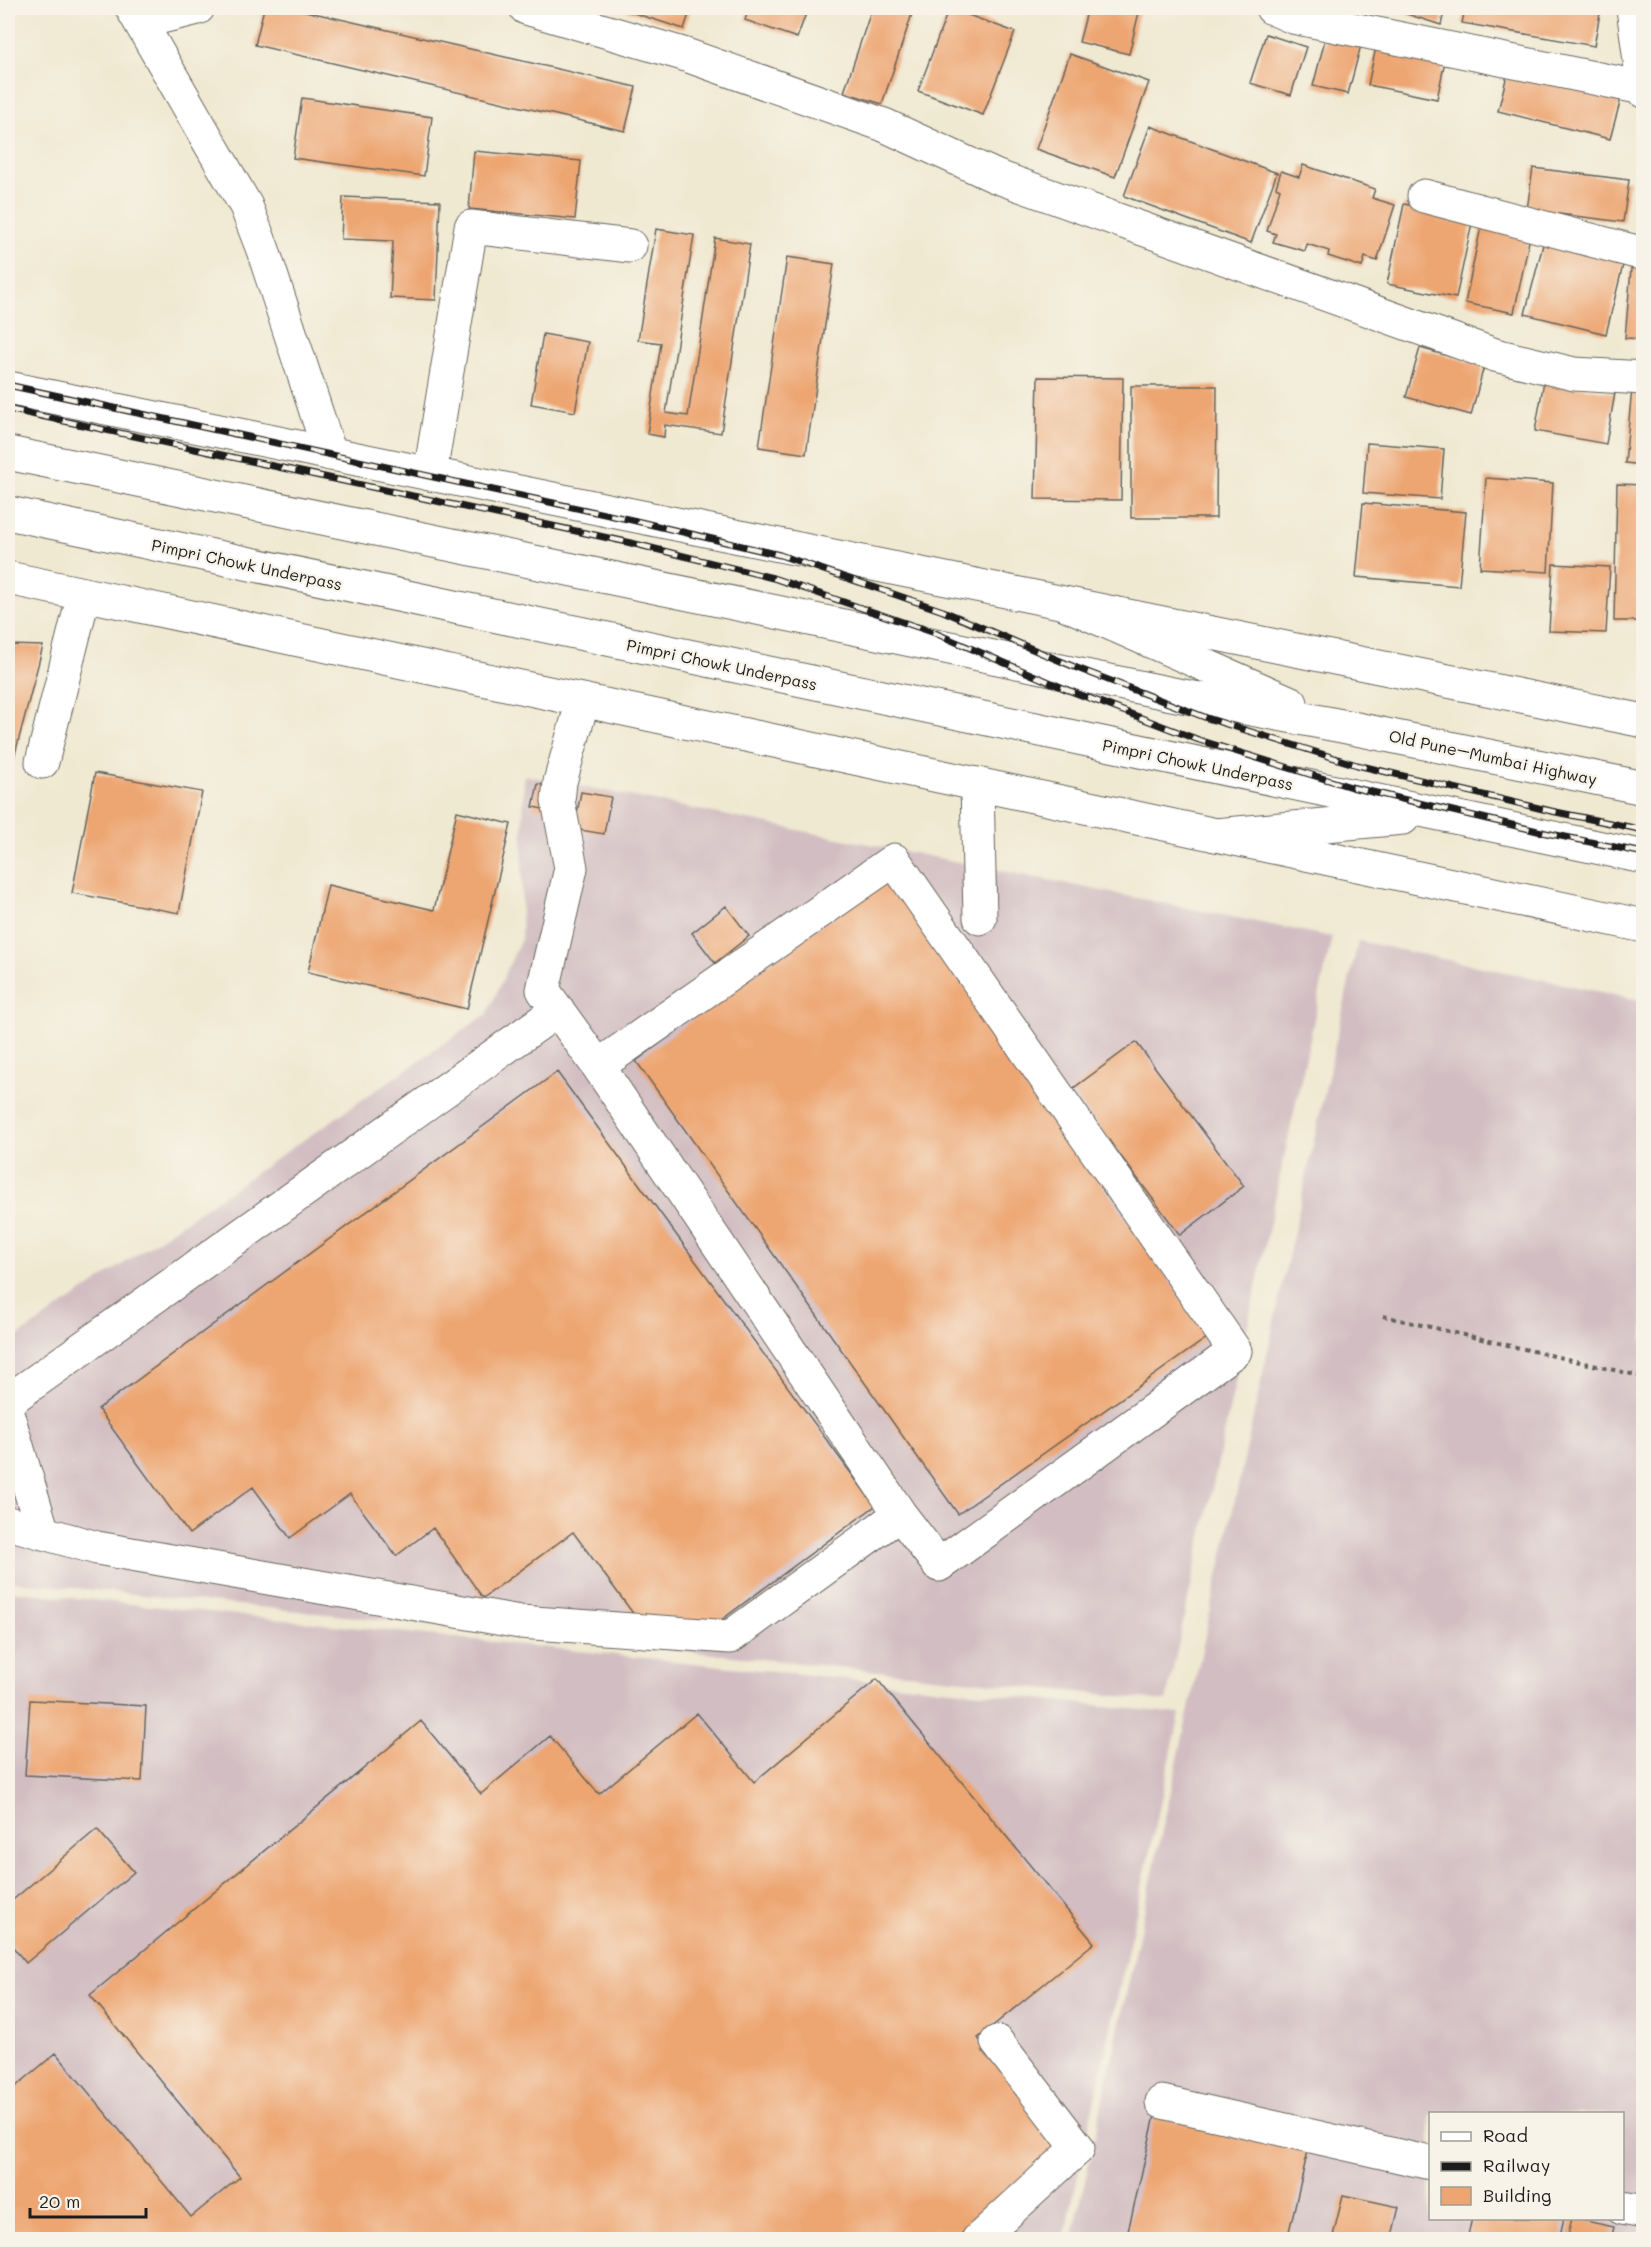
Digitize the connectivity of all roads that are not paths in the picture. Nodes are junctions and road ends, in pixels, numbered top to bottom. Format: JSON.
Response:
{"nodes":[{"id":1,"x":198,"y":8,"type":"edge"},
{"id":2,"x":526,"y":8,"type":"edge"},
{"id":3,"x":1272,"y":8,"type":"edge"},
{"id":4,"x":1633,"y":8,"type":"edge"},
{"id":5,"x":136,"y":15,"type":"edge"},
{"id":6,"x":1643,"y":90,"type":"edge"},
{"id":7,"x":1424,"y":196,"type":"dead end"},
{"id":8,"x":630,"y":246,"type":"dead end"},
{"id":9,"x":1644,"y":254,"type":"edge"},
{"id":10,"x":1644,"y":378,"type":"edge"},
{"id":11,"x":8,"y":388,"type":"edge"},
{"id":12,"x":8,"y":453,"type":"edge"},
{"id":13,"x":330,"y":454,"type":"junction"},
{"id":14,"x":430,"y":474,"type":"junction"},
{"id":15,"x":8,"y":513,"type":"edge"},
{"id":16,"x":8,"y":578,"type":"edge"},
{"id":17,"x":84,"y":594,"type":"junction"},
{"id":18,"x":1066,"y":604,"type":"junction"},
{"id":19,"x":583,"y":700,"type":"junction"},
{"id":20,"x":1644,"y":721,"type":"edge"},
{"id":21,"x":1342,"y":726,"type":"junction"},
{"id":22,"x":42,"y":762,"type":"dead end"},
{"id":23,"x":977,"y":784,"type":"junction"},
{"id":24,"x":1644,"y":788,"type":"edge"},
{"id":25,"x":1437,"y":814,"type":"junction"},
{"id":26,"x":1215,"y":835,"type":"junction"},
{"id":27,"x":1644,"y":857,"type":"edge"},
{"id":28,"x":980,"y":918,"type":"dead end"},
{"id":29,"x":1644,"y":926,"type":"edge"},
{"id":30,"x":558,"y":1010,"type":"junction"},
{"id":31,"x":598,"y":1066,"type":"junction"},
{"id":32,"x":8,"y":1401,"type":"edge"},
{"id":33,"x":8,"y":1416,"type":"edge"},
{"id":34,"x":900,"y":1514,"type":"junction"},
{"id":35,"x":8,"y":1523,"type":"edge"},
{"id":36,"x":44,"y":1533,"type":"junction"},
{"id":37,"x":997,"y":2042,"type":"dead end"},
{"id":38,"x":1162,"y":2102,"type":"dead end"},
{"id":39,"x":1429,"y":2163,"type":"edge"},
{"id":40,"x":1624,"y":2208,"type":"edge"},
{"id":41,"x":1644,"y":2212,"type":"edge"},
{"id":42,"x":978,"y":2240,"type":"edge"}],
"edges":[{"from":1,"to":5,"type":"main road"},
{"from":2,"to":10,"type":"main road"},
{"from":3,"to":6,"type":"main road"},
{"from":4,"to":6,"type":"main road"},
{"from":5,"to":13,"type":"main road"},
{"from":7,"to":9,"type":"main road"},
{"from":8,"to":14,"type":"main road"},
{"from":11,"to":13,"type":"main road"},
{"from":12,"to":21,"type":"main road"},
{"from":13,"to":14,"type":"main road"},
{"from":14,"to":18,"type":"main road"},
{"from":15,"to":25,"type":"main road","name":"Pimpri Chowk Underpass"},
{"from":16,"to":17,"type":"main road"},
{"from":17,"to":19,"type":"main road"},
{"from":17,"to":22,"type":"main road"},
{"from":18,"to":20,"type":"main road"},
{"from":18,"to":21,"type":"main road"},
{"from":19,"to":23,"type":"main road"},
{"from":19,"to":30,"type":"main road"},
{"from":21,"to":24,"type":"main road","name":"Old Pune–Mumbai Highway"},
{"from":23,"to":26,"type":"main road"},
{"from":23,"to":28,"type":"main road"},
{"from":25,"to":26,"type":"main road"},
{"from":25,"to":27,"type":"main road"},
{"from":26,"to":29,"type":"main road"},
{"from":30,"to":31,"type":"main road"},
{"from":30,"to":32,"type":"main road"},
{"from":31,"to":34,"type":"main road"},
{"from":31,"to":34,"type":"main road"},
{"from":33,"to":36,"type":"main road"},
{"from":34,"to":36,"type":"main road"},
{"from":35,"to":36,"type":"main road"},
{"from":37,"to":42,"type":"main road"},
{"from":38,"to":39,"type":"main road"},
{"from":40,"to":41,"type":"main road"}]}
